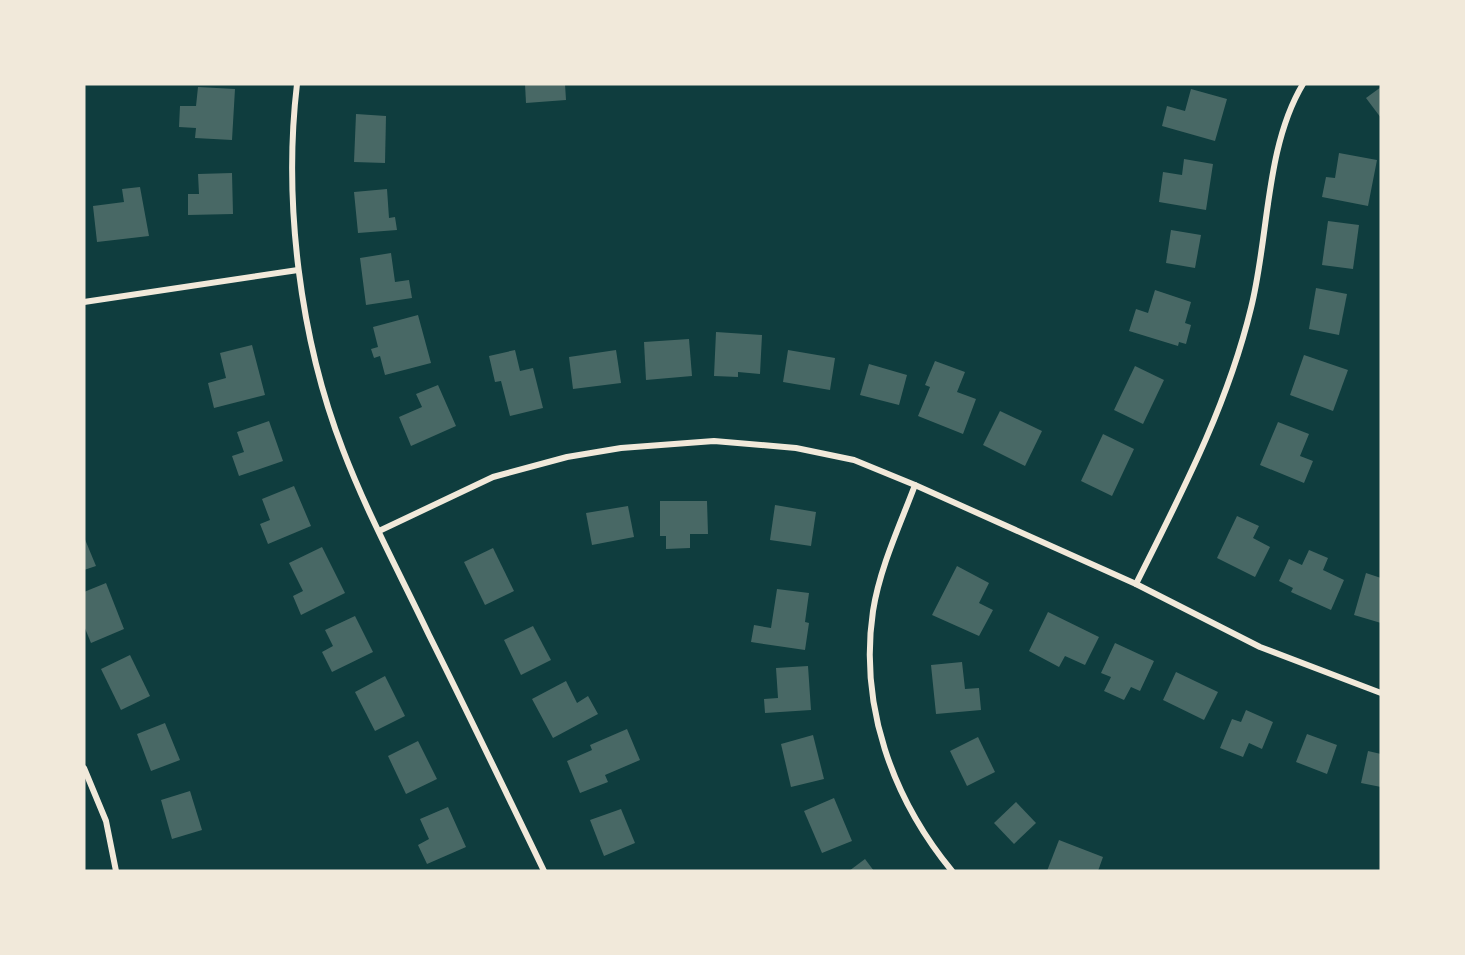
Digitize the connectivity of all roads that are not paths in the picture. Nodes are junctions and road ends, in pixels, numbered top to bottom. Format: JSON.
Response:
{"nodes":[{"id":1,"x":297,"y":84,"type":"edge"},
{"id":2,"x":1303,"y":84,"type":"edge"},
{"id":3,"x":298,"y":270,"type":"junction"},
{"id":4,"x":84,"y":302,"type":"edge"},
{"id":5,"x":915,"y":485,"type":"junction"},
{"id":6,"x":379,"y":531,"type":"junction"},
{"id":7,"x":1136,"y":584,"type":"junction"},
{"id":8,"x":1381,"y":693,"type":"edge"},
{"id":9,"x":84,"y":768,"type":"edge"},
{"id":10,"x":116,"y":871,"type":"edge"},
{"id":11,"x":544,"y":871,"type":"edge"},
{"id":12,"x":952,"y":871,"type":"edge"}],
"edges":[{"from":1,"to":3,"type":"street"},
{"from":2,"to":7,"type":"street"},
{"from":3,"to":4,"type":"street"},
{"from":3,"to":6,"type":"street"},
{"from":5,"to":6,"type":"street"},
{"from":5,"to":7,"type":"street"},
{"from":5,"to":12,"type":"street"},
{"from":6,"to":11,"type":"street"},
{"from":7,"to":8,"type":"street"},
{"from":9,"to":10,"type":"street"}]}
